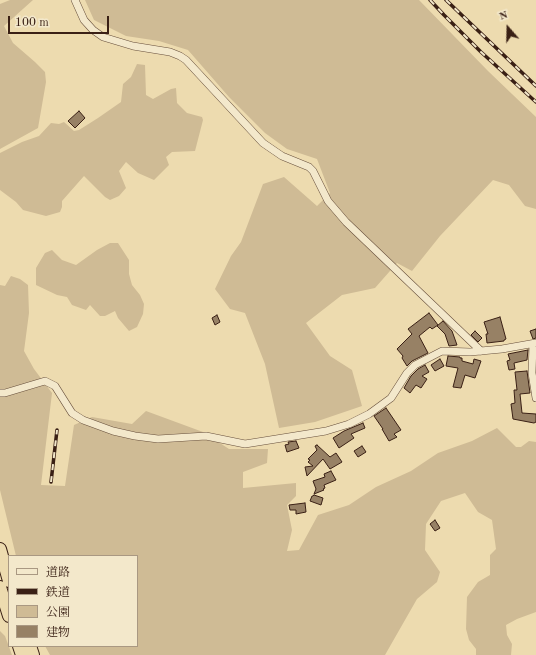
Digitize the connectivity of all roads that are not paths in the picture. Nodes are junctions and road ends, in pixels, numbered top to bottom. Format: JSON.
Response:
{"nodes":[{"id":1,"x":75,"y":0,"type":"edge"},
{"id":2,"x":535,"y":344,"type":"edge"},
{"id":3,"x":481,"y":351,"type":"junction"},
{"id":4,"x":0,"y":393,"type":"edge"},
{"id":5,"x":536,"y":398,"type":"edge"},
{"id":6,"x":0,"y":549,"type":"edge"},
{"id":7,"x":8,"y":577,"type":"edge"},
{"id":8,"x":0,"y":587,"type":"edge"},
{"id":9,"x":8,"y":613,"type":"edge"}],
"edges":[{"from":1,"to":3,"type":"street"},
{"from":2,"to":3,"type":"street"},
{"from":2,"to":5,"type":"street"},
{"from":3,"to":4,"type":"street"},
{"from":6,"to":7,"type":"highway"},
{"from":8,"to":9,"type":"highway"}]}
